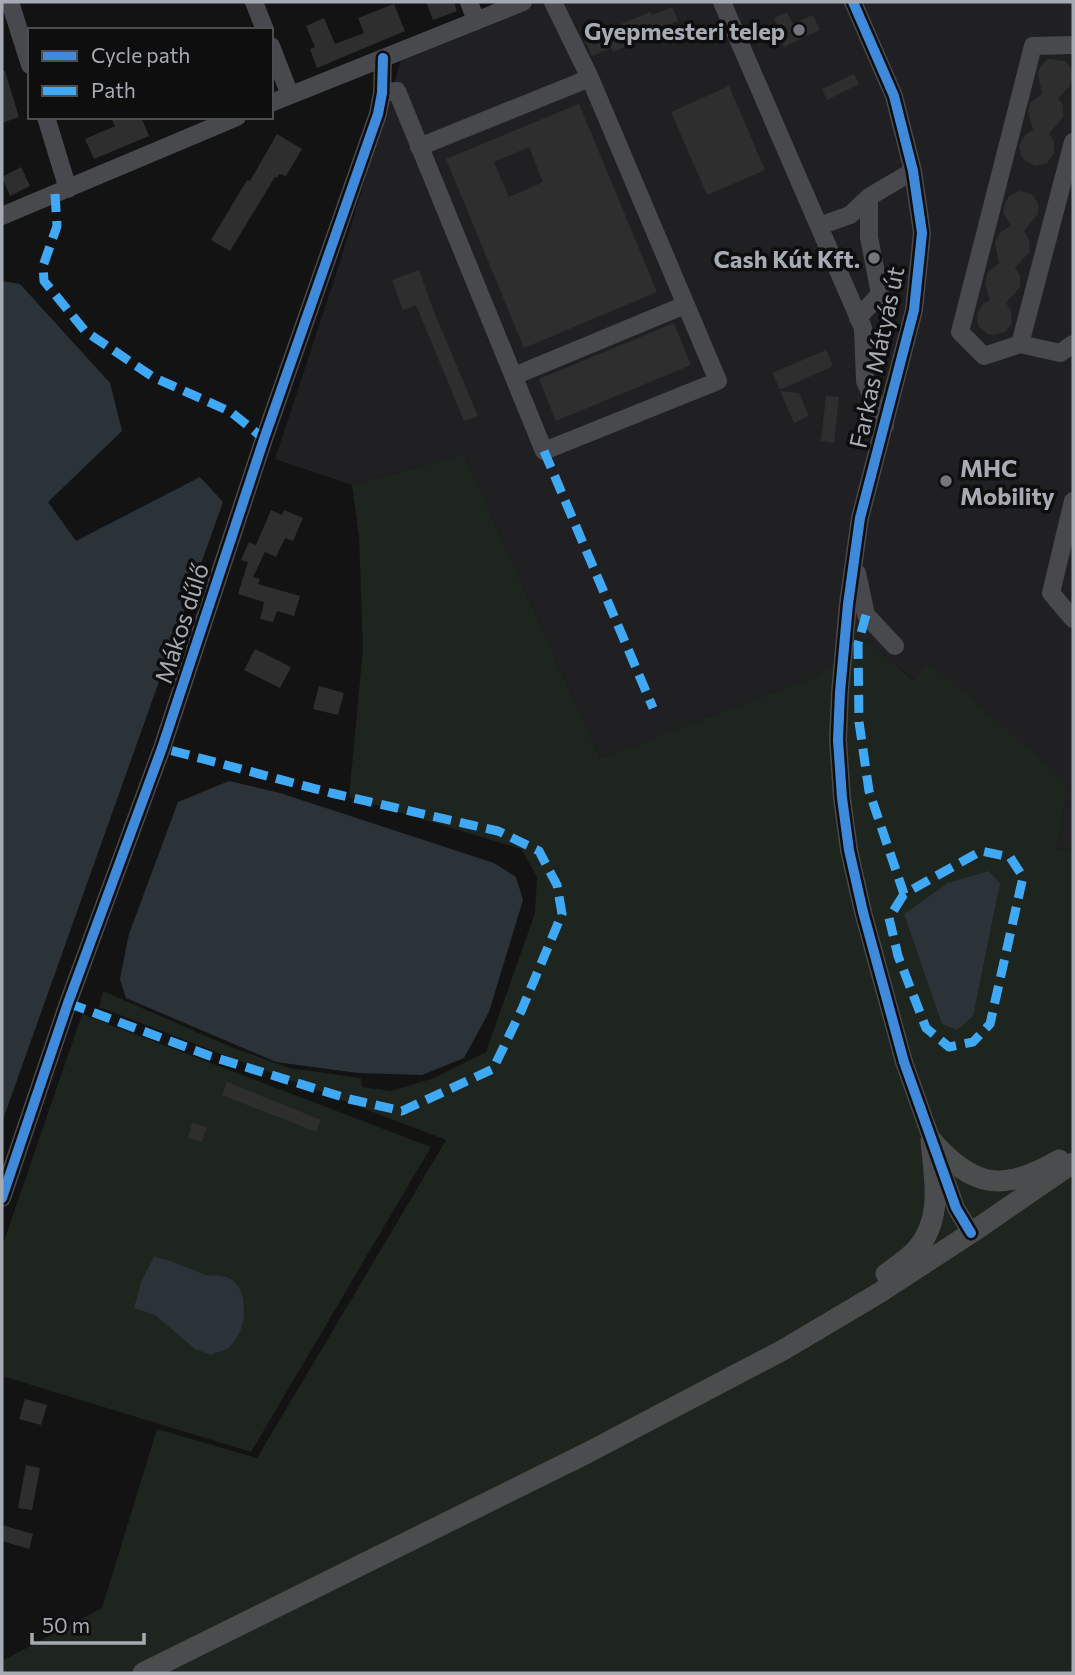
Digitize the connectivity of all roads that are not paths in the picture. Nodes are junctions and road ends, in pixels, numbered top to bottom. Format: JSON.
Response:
{"nodes":[{"id":1,"x":10,"y":2,"type":"edge"},
{"id":2,"x":254,"y":2,"type":"edge"},
{"id":3,"x":469,"y":2,"type":"edge"},
{"id":4,"x":523,"y":2,"type":"edge"},
{"id":5,"x":553,"y":2,"type":"edge"},
{"id":6,"x":722,"y":2,"type":"edge"},
{"id":7,"x":853,"y":2,"type":"edge"},
{"id":8,"x":476,"y":20,"type":"junction"},
{"id":9,"x":264,"y":28,"type":"edge"},
{"id":10,"x":1073,"y":45,"type":"edge"},
{"id":11,"x":273,"y":51,"type":"edge"},
{"id":12,"x":383,"y":58,"type":"junction"},
{"id":13,"x":28,"y":59,"type":"edge"},
{"id":14,"x":590,"y":78,"type":"junction"},
{"id":15,"x":382,"y":93,"type":"junction"},
{"id":16,"x":290,"y":95,"type":"junction"},
{"id":17,"x":273,"y":102,"type":"edge"},
{"id":18,"x":47,"y":119,"type":"edge"},
{"id":19,"x":232,"y":119,"type":"edge"},
{"id":20,"x":1073,"y":142,"type":"edge"},
{"id":21,"x":419,"y":147,"type":"junction"},
{"id":22,"x":913,"y":172,"type":"junction"},
{"id":23,"x":68,"y":189,"type":"junction"},
{"id":24,"x":869,"y":197,"type":"junction"},
{"id":25,"x":2,"y":216,"type":"edge"},
{"id":26,"x":819,"y":226,"type":"junction"},
{"id":27,"x":685,"y":306,"type":"junction"},
{"id":28,"x":858,"y":318,"type":"junction"},
{"id":29,"x":1020,"y":344,"type":"junction"},
{"id":30,"x":1072,"y":347,"type":"edge"},
{"id":31,"x":514,"y":376,"type":"junction"},
{"id":32,"x":885,"y":426,"type":"junction"},
{"id":33,"x":1073,"y":502,"type":"edge"},
{"id":34,"x":854,"y":559,"type":"junction"},
{"id":35,"x":1073,"y":619,"type":"edge"},
{"id":36,"x":895,"y":646,"type":"dead end"},
{"id":37,"x":931,"y":1140,"type":"junction"},
{"id":38,"x":1073,"y":1152,"type":"edge"},
{"id":39,"x":1073,"y":1163,"type":"edge"},
{"id":40,"x":1050,"y":1172,"type":"junction"},
{"id":41,"x":2,"y":1198,"type":"edge"},
{"id":42,"x":971,"y":1233,"type":"junction"},
{"id":43,"x":807,"y":1335,"type":"junction"},
{"id":44,"x":143,"y":1673,"type":"edge"}],
"edges":[{"from":1,"to":13,"type":"street"},
{"from":2,"to":9,"type":"street"},
{"from":3,"to":8,"type":"street"},
{"from":4,"to":8,"type":"street"},
{"from":5,"to":14,"type":"street"},
{"from":6,"to":26,"type":"street"},
{"from":7,"to":22,"type":"street","name":"Farkas Mátyás út"},
{"from":8,"to":12,"type":"street"},
{"from":10,"to":29,"type":"street"},
{"from":11,"to":16,"type":"street"},
{"from":12,"to":15,"type":"street","name":"Mákos dűlő"},
{"from":12,"to":16,"type":"street"},
{"from":14,"to":21,"type":"street"},
{"from":14,"to":27,"type":"street"},
{"from":15,"to":21,"type":"street"},
{"from":15,"to":41,"type":"street","name":"Mákos dűlő"},
{"from":16,"to":17,"type":"street"},
{"from":18,"to":23,"type":"street"},
{"from":19,"to":23,"type":"street"},
{"from":20,"to":29,"type":"street"},
{"from":21,"to":31,"type":"street"},
{"from":22,"to":24,"type":"street"},
{"from":22,"to":32,"type":"street","name":"Farkas Mátyás út"},
{"from":23,"to":25,"type":"street"},
{"from":24,"to":26,"type":"street"},
{"from":24,"to":28,"type":"street"},
{"from":26,"to":28,"type":"street"},
{"from":27,"to":31,"type":"street"},
{"from":27,"to":31,"type":"street"},
{"from":28,"to":32,"type":"street"},
{"from":29,"to":30,"type":"street"},
{"from":32,"to":34,"type":"street","name":"Farkas Mátyás út"},
{"from":33,"to":35,"type":"street"},
{"from":34,"to":36,"type":"street"},
{"from":34,"to":37,"type":"street","name":"Farkas Mátyás út"},
{"from":37,"to":40,"type":"main road"},
{"from":37,"to":42,"type":"street","name":"Farkas Mátyás út"},
{"from":37,"to":43,"type":"main road"},
{"from":38,"to":40,"type":"main road"},
{"from":39,"to":40,"type":"main road"},
{"from":40,"to":42,"type":"main road"},
{"from":42,"to":43,"type":"main road"},
{"from":43,"to":44,"type":"main road"}]}
